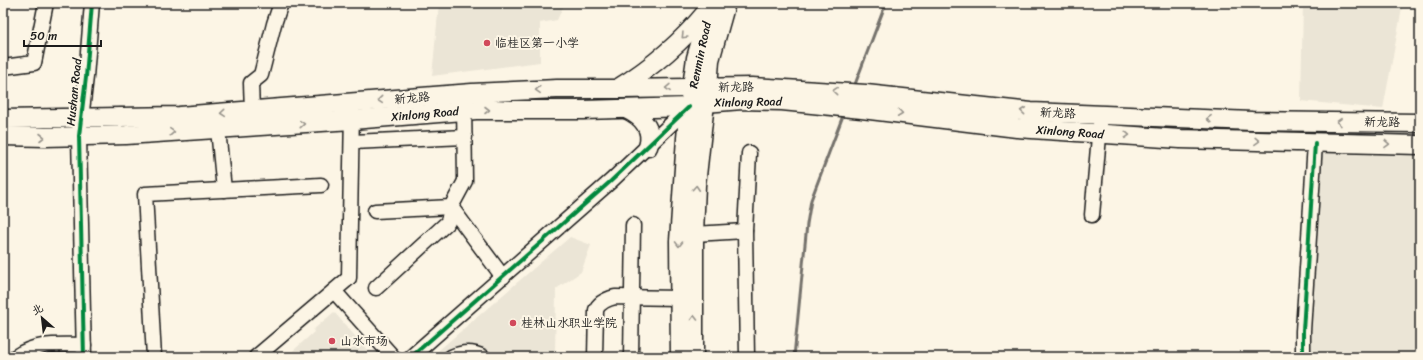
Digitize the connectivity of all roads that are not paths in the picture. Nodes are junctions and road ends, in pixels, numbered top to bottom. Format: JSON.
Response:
{"nodes":[{"id":1,"x":46,"y":3,"type":"edge"},
{"id":2,"x":92,"y":3,"type":"edge"},
{"id":3,"x":281,"y":3,"type":"edge"},
{"id":4,"x":716,"y":4,"type":"edge"},
{"id":5,"x":3,"y":67,"type":"edge"},
{"id":6,"x":617,"y":89,"type":"junction"},
{"id":7,"x":698,"y":97,"type":"junction"},
{"id":8,"x":864,"y":101,"type":"junction"},
{"id":9,"x":464,"y":102,"type":"junction"},
{"id":10,"x":352,"y":103,"type":"junction"},
{"id":11,"x":626,"y":108,"type":"junction"},
{"id":12,"x":252,"y":111,"type":"junction"},
{"id":13,"x":1101,"y":114,"type":"junction"},
{"id":14,"x":3,"y":119,"type":"edge"},
{"id":15,"x":352,"y":120,"type":"junction"},
{"id":16,"x":1420,"y":123,"type":"edge"},
{"id":17,"x":80,"y":127,"type":"junction"},
{"id":18,"x":218,"y":129,"type":"junction"},
{"id":19,"x":1099,"y":134,"type":"junction"},
{"id":20,"x":3,"y":136,"type":"edge"},
{"id":21,"x":465,"y":137,"type":"junction"},
{"id":22,"x":352,"y":142,"type":"junction"},
{"id":23,"x":1315,"y":142,"type":"junction"},
{"id":24,"x":1420,"y":145,"type":"edge"},
{"id":25,"x":648,"y":147,"type":"junction"},
{"id":26,"x":749,"y":153,"type":"dead end"},
{"id":27,"x":320,"y":185,"type":"dead end"},
{"id":28,"x":224,"y":190,"type":"junction"},
{"id":29,"x":451,"y":207,"type":"junction"},
{"id":30,"x":375,"y":211,"type":"dead end"},
{"id":31,"x":1092,"y":215,"type":"dead end"},
{"id":32,"x":633,"y":225,"type":"dead end"},
{"id":33,"x":745,"y":231,"type":"junction"},
{"id":34,"x":694,"y":234,"type":"junction"},
{"id":35,"x":503,"y":277,"type":"junction"},
{"id":36,"x":376,"y":288,"type":"dead end"},
{"id":37,"x":334,"y":291,"type":"junction"},
{"id":38,"x":631,"y":298,"type":"junction"},
{"id":39,"x":680,"y":298,"type":"junction"},
{"id":40,"x":84,"y":351,"type":"edge"},
{"id":41,"x":15,"y":357,"type":"edge"},
{"id":42,"x":154,"y":357,"type":"edge"},
{"id":43,"x":256,"y":357,"type":"edge"},
{"id":44,"x":393,"y":357,"type":"edge"},
{"id":45,"x":412,"y":357,"type":"edge"},
{"id":46,"x":451,"y":357,"type":"edge"},
{"id":47,"x":483,"y":357,"type":"edge"},
{"id":48,"x":595,"y":357,"type":"edge"},
{"id":49,"x":631,"y":357,"type":"edge"},
{"id":50,"x":680,"y":357,"type":"edge"},
{"id":51,"x":694,"y":357,"type":"edge"},
{"id":52,"x":747,"y":357,"type":"edge"},
{"id":53,"x":1303,"y":357,"type":"edge"}],
"edges":[{"from":1,"to":5,"type":"street"},
{"from":2,"to":17,"type":"street","name":"Hushan Road"},
{"from":3,"to":12,"type":"street"},
{"from":4,"to":6,"type":"main road","one_way":true},
{"from":4,"to":7,"type":"main road","name":"Renmin Road"},
{"from":7,"to":6,"type":"main road","name":"新龙路","one_way":true},
{"from":6,"to":9,"type":"main road","name":"新龙路","one_way":true},
{"from":7,"to":8,"type":"main road","name":"Xinlong Road"},
{"from":7,"to":11,"type":"main road","name":"Xinlong Road"},
{"from":7,"to":25,"type":"street"},
{"from":34,"to":7,"type":"main road","one_way":true},
{"from":7,"to":39,"type":"main road","one_way":true},
{"from":13,"to":8,"type":"main road","name":"新龙路","one_way":true},
{"from":8,"to":19,"type":"main road","name":"Xinlong Road","one_way":true},
{"from":9,"to":10,"type":"main road","name":"新龙路","one_way":true},
{"from":9,"to":11,"type":"main road","name":"Xinlong Road","one_way":true},
{"from":9,"to":15,"type":"main road","name":"Xinlong Road"},
{"from":9,"to":21,"type":"street"},
{"from":10,"to":12,"type":"main road","name":"新龙路"},
{"from":10,"to":15,"type":"street"},
{"from":11,"to":25,"type":"main road"},
{"from":12,"to":17,"type":"main road","name":"新龙路","one_way":true},
{"from":16,"to":13,"type":"main road","name":"新龙路","one_way":true},
{"from":13,"to":19,"type":"street"},
{"from":14,"to":17,"type":"main road","name":"新龙路"},
{"from":18,"to":15,"type":"main road","name":"Xinlong Road","one_way":true},
{"from":15,"to":22,"type":"street"},
{"from":17,"to":18,"type":"main road","name":"Xinlong Road","one_way":true},
{"from":20,"to":17,"type":"main road","name":"Xinlong Road","one_way":true},
{"from":17,"to":40,"type":"street","name":"Hushan Road"},
{"from":18,"to":28,"type":"street"},
{"from":19,"to":23,"type":"main road","name":"Xinlong Road","one_way":true},
{"from":19,"to":31,"type":"street"},
{"from":21,"to":22,"type":"street"},
{"from":21,"to":29,"type":"street"},
{"from":22,"to":37,"type":"street"},
{"from":23,"to":24,"type":"main road","name":"Xinlong Road","one_way":true},
{"from":23,"to":53,"type":"street"},
{"from":25,"to":35,"type":"street"},
{"from":26,"to":33,"type":"street"},
{"from":27,"to":28,"type":"street"},
{"from":28,"to":42,"type":"street"},
{"from":29,"to":30,"type":"street"},
{"from":29,"to":35,"type":"street"},
{"from":29,"to":36,"type":"street"},
{"from":32,"to":38,"type":"street"},
{"from":33,"to":34,"type":"street"},
{"from":33,"to":52,"type":"street"},
{"from":51,"to":34,"type":"main road","one_way":true},
{"from":35,"to":45,"type":"street"},
{"from":37,"to":43,"type":"street"},
{"from":37,"to":44,"type":"street"},
{"from":38,"to":39,"type":"street"},
{"from":38,"to":48,"type":"street"},
{"from":38,"to":49,"type":"street"},
{"from":39,"to":50,"type":"main road"},
{"from":40,"to":41,"type":"street"},
{"from":46,"to":47,"type":"street"}]}
